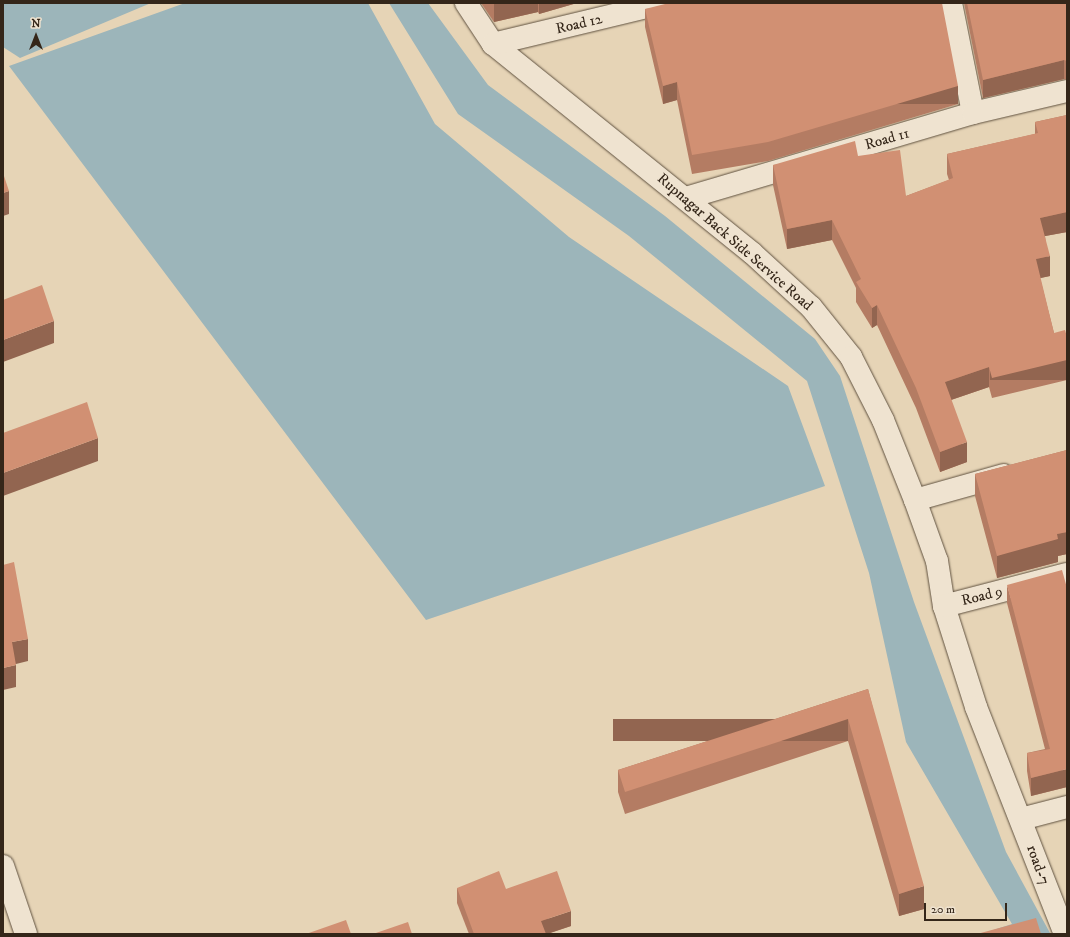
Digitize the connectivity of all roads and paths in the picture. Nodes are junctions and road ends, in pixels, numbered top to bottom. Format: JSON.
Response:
{"nodes":[{"id":1,"x":466,"y":3,"type":"edge"},
{"id":2,"x":664,"y":3,"type":"edge"},
{"id":3,"x":951,"y":3,"type":"edge"},
{"id":4,"x":493,"y":44,"type":"junction"},
{"id":5,"x":1067,"y":91,"type":"edge"},
{"id":6,"x":973,"y":113,"type":"junction"},
{"id":7,"x":686,"y":198,"type":"junction"},
{"id":8,"x":1021,"y":470,"type":"edge"},
{"id":9,"x":915,"y":500,"type":"junction"},
{"id":10,"x":1067,"y":574,"type":"edge"},
{"id":11,"x":944,"y":606,"type":"junction"},
{"id":12,"x":1067,"y":807,"type":"edge"},
{"id":13,"x":1021,"y":819,"type":"junction"},
{"id":14,"x":3,"y":866,"type":"edge"},
{"id":15,"x":26,"y":934,"type":"edge"},
{"id":16,"x":1065,"y":934,"type":"edge"}],
"edges":[{"from":1,"to":4,"type":"street","name":"Rupnagar Back Side Service Road"},
{"from":2,"to":4,"type":"street","name":"Road 12"},
{"from":3,"to":6,"type":"street"},
{"from":4,"to":7,"type":"street","name":"Rupnagar Back Side Service Road"},
{"from":5,"to":6,"type":"street","name":"Road 11"},
{"from":6,"to":7,"type":"street","name":"Road 11"},
{"from":7,"to":9,"type":"street","name":"Rupnagar Back Side Service Road"},
{"from":8,"to":9,"type":"street"},
{"from":9,"to":11,"type":"street","name":"Rupnagar Back Side Service Road"},
{"from":10,"to":11,"type":"street","name":"Road 9"},
{"from":11,"to":13,"type":"street","name":"road-7"},
{"from":12,"to":13,"type":"street"},
{"from":13,"to":16,"type":"street","name":"road-7"},
{"from":14,"to":15,"type":"street"}]}
